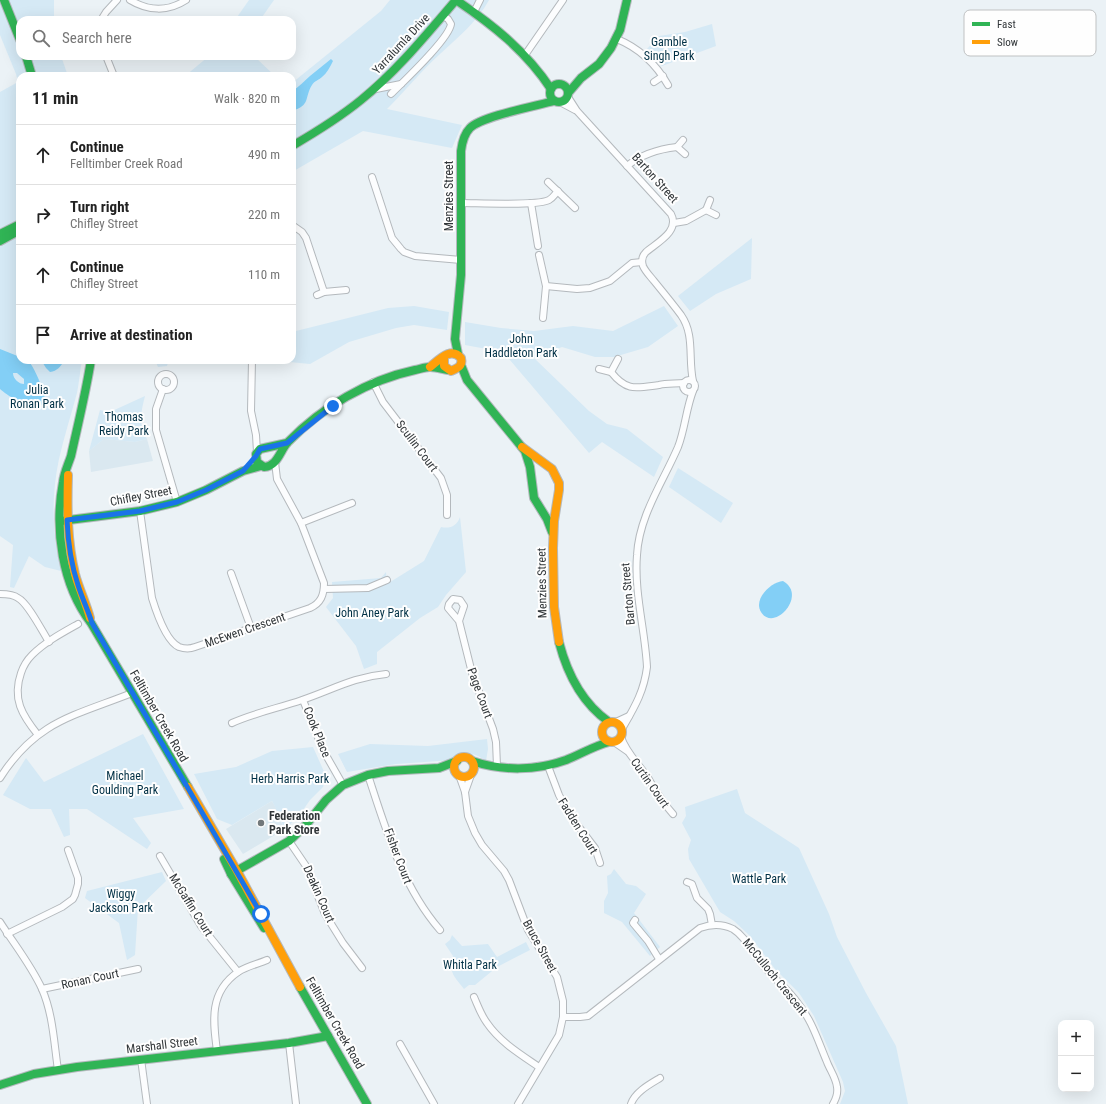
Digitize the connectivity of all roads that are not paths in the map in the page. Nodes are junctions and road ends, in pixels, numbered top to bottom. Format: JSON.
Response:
{"nodes":[{"id":1,"x":5,"y":0,"type":"edge"},
{"id":2,"x":117,"y":0,"type":"edge"},
{"id":3,"x":130,"y":0,"type":"edge"},
{"id":4,"x":186,"y":0,"type":"edge"},
{"id":5,"x":456,"y":0,"type":"edge"},
{"id":6,"x":480,"y":0,"type":"edge"},
{"id":7,"x":563,"y":0,"type":"edge"},
{"id":8,"x":627,"y":0,"type":"edge"},
{"id":9,"x":474,"y":12,"type":"junction"},
{"id":10,"x":104,"y":16,"type":"edge"},
{"id":11,"x":443,"y":16,"type":"junction"},
{"id":12,"x":16,"y":29,"type":"edge"},
{"id":13,"x":617,"y":39,"type":"junction"},
{"id":14,"x":525,"y":55,"type":"junction"},
{"id":15,"x":27,"y":60,"type":"edge"},
{"id":16,"x":108,"y":60,"type":"edge"},
{"id":17,"x":31,"y":72,"type":"edge"},
{"id":18,"x":112,"y":72,"type":"edge"},
{"id":19,"x":542,"y":74,"type":"junction"},
{"id":20,"x":663,"y":76,"type":"junction"},
{"id":21,"x":581,"y":78,"type":"junction"},
{"id":22,"x":654,"y":82,"type":"dead end"},
{"id":23,"x":401,"y":84,"type":"junction"},
{"id":24,"x":561,"y":84,"type":"junction"},
{"id":25,"x":668,"y":85,"type":"dead end"},
{"id":26,"x":376,"y":89,"type":"junction"},
{"id":27,"x":550,"y":91,"type":"junction"},
{"id":28,"x":391,"y":94,"type":"dead end"},
{"id":29,"x":568,"y":94,"type":"junction"},
{"id":30,"x":557,"y":101,"type":"junction"},
{"id":31,"x":539,"y":105,"type":"junction"},
{"id":32,"x":577,"y":111,"type":"junction"},
{"id":33,"x":683,"y":140,"type":"dead end"},
{"id":34,"x":296,"y":144,"type":"edge"},
{"id":35,"x":677,"y":147,"type":"junction"},
{"id":36,"x":685,"y":154,"type":"dead end"},
{"id":37,"x":628,"y":166,"type":"junction"},
{"id":38,"x":372,"y":177,"type":"dead end"},
{"id":39,"x":548,"y":182,"type":"dead end"},
{"id":40,"x":558,"y":191,"type":"junction"},
{"id":41,"x":710,"y":200,"type":"dead end"},
{"id":42,"x":462,"y":203,"type":"junction"},
{"id":43,"x":531,"y":203,"type":"junction"},
{"id":44,"x":575,"y":208,"type":"dead end"},
{"id":45,"x":706,"y":210,"type":"junction"},
{"id":46,"x":716,"y":215,"type":"dead end"},
{"id":47,"x":674,"y":222,"type":"junction"},
{"id":48,"x":16,"y":226,"type":"edge"},
{"id":49,"x":296,"y":228,"type":"edge"},
{"id":50,"x":16,"y":232,"type":"edge"},
{"id":51,"x":0,"y":234,"type":"edge"},
{"id":52,"x":0,"y":241,"type":"edge"},
{"id":53,"x":538,"y":246,"type":"dead end"},
{"id":54,"x":540,"y":255,"type":"dead end"},
{"id":55,"x":461,"y":260,"type":"junction"},
{"id":56,"x":642,"y":262,"type":"junction"},
{"id":57,"x":546,"y":286,"type":"junction"},
{"id":58,"x":346,"y":290,"type":"dead end"},
{"id":59,"x":324,"y":292,"type":"junction"},
{"id":60,"x":317,"y":295,"type":"dead end"},
{"id":61,"x":543,"y":318,"type":"dead end"},
{"id":62,"x":455,"y":339,"type":"junction"},
{"id":63,"x":458,"y":354,"type":"junction"},
{"id":64,"x":446,"y":355,"type":"junction"},
{"id":65,"x":618,"y":359,"type":"dead end"},
{"id":66,"x":91,"y":364,"type":"edge"},
{"id":67,"x":252,"y":364,"type":"edge"},
{"id":68,"x":461,"y":365,"type":"junction"},
{"id":69,"x":430,"y":367,"type":"junction"},
{"id":70,"x":599,"y":369,"type":"dead end"},
{"id":71,"x":690,"y":369,"type":"junction"},
{"id":72,"x":450,"y":370,"type":"junction"},
{"id":73,"x":611,"y":372,"type":"junction"},
{"id":74,"x":467,"y":380,"type":"junction"},
{"id":75,"x":693,"y":381,"type":"junction"},
{"id":76,"x":373,"y":382,"type":"junction"},
{"id":77,"x":684,"y":386,"type":"junction"},
{"id":78,"x":163,"y":389,"type":"dead end"},
{"id":79,"x":693,"y":391,"type":"junction"},
{"id":80,"x":688,"y":403,"type":"junction"},
{"id":81,"x":256,"y":435,"type":"junction"},
{"id":82,"x":287,"y":443,"type":"junction"},
{"id":83,"x":268,"y":447,"type":"junction"},
{"id":84,"x":522,"y":447,"type":"junction"},
{"id":85,"x":257,"y":454,"type":"junction"},
{"id":86,"x":275,"y":461,"type":"junction"},
{"id":87,"x":262,"y":466,"type":"junction"},
{"id":88,"x":243,"y":471,"type":"junction"},
{"id":89,"x":277,"y":479,"type":"junction"},
{"id":90,"x":177,"y":502,"type":"junction"},
{"id":91,"x":352,"y":503,"type":"dead end"},
{"id":92,"x":140,"y":511,"type":"junction"},
{"id":93,"x":447,"y":515,"type":"dead end"},
{"id":94,"x":64,"y":520,"type":"junction"},
{"id":95,"x":301,"y":523,"type":"junction"},
{"id":96,"x":553,"y":539,"type":"junction"},
{"id":97,"x":231,"y":573,"type":"dead end"},
{"id":98,"x":387,"y":580,"type":"dead end"},
{"id":99,"x":324,"y":589,"type":"junction"},
{"id":100,"x":0,"y":594,"type":"edge"},
{"id":101,"x":459,"y":620,"type":"dead end"},
{"id":102,"x":78,"y":624,"type":"dead end"},
{"id":103,"x":251,"y":628,"type":"junction"},
{"id":104,"x":49,"y":642,"type":"junction"},
{"id":105,"x":386,"y":674,"type":"dead end"},
{"id":106,"x":132,"y":693,"type":"junction"},
{"id":107,"x":303,"y":700,"type":"junction"},
{"id":108,"x":596,"y":713,"type":"junction"},
{"id":109,"x":628,"y":716,"type":"junction"},
{"id":110,"x":612,"y":722,"type":"junction"},
{"id":111,"x":232,"y":723,"type":"dead end"},
{"id":112,"x":602,"y":730,"type":"junction"},
{"id":113,"x":622,"y":733,"type":"junction"},
{"id":114,"x":38,"y":735,"type":"junction"},
{"id":115,"x":611,"y":742,"type":"junction"},
{"id":116,"x":590,"y":748,"type":"junction"},
{"id":117,"x":628,"y":752,"type":"junction"},
{"id":118,"x":457,"y":761,"type":"junction"},
{"id":119,"x":472,"y":761,"type":"junction"},
{"id":120,"x":487,"y":766,"type":"junction"},
{"id":121,"x":497,"y":766,"type":"junction"},
{"id":122,"x":548,"y":766,"type":"junction"},
{"id":123,"x":438,"y":768,"type":"junction"},
{"id":124,"x":458,"y":774,"type":"junction"},
{"id":125,"x":471,"y":774,"type":"junction"},
{"id":126,"x":368,"y":775,"type":"junction"},
{"id":127,"x":0,"y":778,"type":"edge"},
{"id":128,"x":343,"y":785,"type":"junction"},
{"id":129,"x":465,"y":792,"type":"junction"},
{"id":130,"x":673,"y":814,"type":"dead end"},
{"id":131,"x":289,"y":841,"type":"junction"},
{"id":132,"x":68,"y":850,"type":"dead end"},
{"id":133,"x":160,"y":856,"type":"dead end"},
{"id":134,"x":600,"y":863,"type":"dead end"},
{"id":135,"x":234,"y":873,"type":"junction"},
{"id":136,"x":687,"y":882,"type":"dead end"},
{"id":137,"x":635,"y":920,"type":"dead end"},
{"id":138,"x":0,"y":922,"type":"edge"},
{"id":139,"x":712,"y":925,"type":"junction"},
{"id":140,"x":440,"y":930,"type":"dead end"},
{"id":141,"x":7,"y":934,"type":"junction"},
{"id":142,"x":660,"y":959,"type":"junction"},
{"id":143,"x":267,"y":960,"type":"dead end"},
{"id":144,"x":362,"y":968,"type":"dead end"},
{"id":145,"x":138,"y":969,"type":"dead end"},
{"id":146,"x":238,"y":972,"type":"junction"},
{"id":147,"x":42,"y":989,"type":"junction"},
{"id":148,"x":474,"y":998,"type":"dead end"},
{"id":149,"x":563,"y":1016,"type":"junction"},
{"id":150,"x":328,"y":1036,"type":"junction"},
{"id":151,"x":289,"y":1043,"type":"junction"},
{"id":152,"x":400,"y":1044,"type":"dead end"},
{"id":153,"x":217,"y":1051,"type":"junction"},
{"id":154,"x":142,"y":1060,"type":"junction"},
{"id":155,"x":539,"y":1067,"type":"junction"},
{"id":156,"x":58,"y":1070,"type":"junction"},
{"id":157,"x":660,"y":1078,"type":"dead end"},
{"id":158,"x":0,"y":1085,"type":"edge"},
{"id":159,"x":147,"y":1104,"type":"edge"},
{"id":160,"x":296,"y":1104,"type":"edge"},
{"id":161,"x":367,"y":1104,"type":"edge"},
{"id":162,"x":434,"y":1104,"type":"edge"},
{"id":163,"x":518,"y":1104,"type":"edge"},
{"id":164,"x":631,"y":1104,"type":"edge"},
{"id":165,"x":833,"y":1104,"type":"edge"}],
"edges":[{"from":1,"to":12,"type":"street"},
{"from":2,"to":10,"type":"street"},
{"from":3,"to":4,"type":"street"},
{"from":5,"to":9,"type":"street"},
{"from":5,"to":11,"type":"street","name":"Yarralumla Drive"},
{"from":6,"to":9,"type":"street"},
{"from":7,"to":14,"type":"street"},
{"from":8,"to":13,"type":"street"},
{"from":9,"to":14,"type":"street"},
{"from":11,"to":23,"type":"street","name":"Yarralumla Drive"},
{"from":11,"to":26,"type":"street","name":"Yarralumla Drive"},
{"from":13,"to":20,"type":"street"},
{"from":13,"to":21,"type":"street"},
{"from":14,"to":19,"type":"street"},
{"from":15,"to":17,"type":"street"},
{"from":16,"to":18,"type":"street"},
{"from":19,"to":24,"type":"street"},
{"from":19,"to":27,"type":"street"},
{"from":20,"to":22,"type":"street"},
{"from":20,"to":25,"type":"street"},
{"from":21,"to":24,"type":"street"},
{"from":21,"to":29,"type":"street"},
{"from":23,"to":26,"type":"street","name":"Yarralumla Drive"},
{"from":23,"to":28,"type":"street","name":"Yarralumla Drive"},
{"from":24,"to":27,"type":"street"},
{"from":24,"to":29,"type":"street"},
{"from":26,"to":34,"type":"street","name":"Yarralumla Drive"},
{"from":27,"to":30,"type":"street"},
{"from":27,"to":31,"type":"street"},
{"from":29,"to":30,"type":"street"},
{"from":29,"to":32,"type":"street","name":"Barton Street"},
{"from":30,"to":31,"type":"street","name":"Menzies Street"},
{"from":30,"to":32,"type":"street","name":"Barton Street"},
{"from":31,"to":42,"type":"street","name":"Menzies Street"},
{"from":32,"to":37,"type":"street","name":"Barton Street"},
{"from":33,"to":35,"type":"street"},
{"from":35,"to":36,"type":"street"},
{"from":35,"to":37,"type":"street"},
{"from":37,"to":47,"type":"street","name":"Barton Street"},
{"from":38,"to":55,"type":"street"},
{"from":39,"to":40,"type":"street"},
{"from":40,"to":43,"type":"street"},
{"from":40,"to":44,"type":"street"},
{"from":41,"to":45,"type":"street"},
{"from":42,"to":43,"type":"street"},
{"from":42,"to":55,"type":"street","name":"Menzies Street"},
{"from":43,"to":53,"type":"street"},
{"from":45,"to":46,"type":"street"},
{"from":45,"to":47,"type":"street"},
{"from":47,"to":56,"type":"street","name":"Barton Street"},
{"from":48,"to":51,"type":"street"},
{"from":49,"to":59,"type":"street"},
{"from":50,"to":52,"type":"street"},
{"from":54,"to":57,"type":"street"},
{"from":55,"to":62,"type":"street","name":"Menzies Street"},
{"from":56,"to":57,"type":"street"},
{"from":56,"to":71,"type":"street"},
{"from":57,"to":61,"type":"street"},
{"from":58,"to":59,"type":"street"},
{"from":59,"to":60,"type":"street"},
{"from":62,"to":63,"type":"street","name":"Menzies Street"},
{"from":62,"to":64,"type":"street","name":"Menzies Street"},
{"from":63,"to":64,"type":"street"},
{"from":63,"to":68,"type":"street"},
{"from":64,"to":69,"type":"street"},
{"from":64,"to":72,"type":"street"},
{"from":65,"to":73,"type":"street"},
{"from":66,"to":94,"type":"street","name":"Felltimber Creek Road"},
{"from":67,"to":81,"type":"street"},
{"from":68,"to":72,"type":"street"},
{"from":68,"to":74,"type":"street","name":"Menzies Street"},
{"from":69,"to":72,"type":"street"},
{"from":69,"to":76,"type":"street"},
{"from":70,"to":73,"type":"street"},
{"from":71,"to":75,"type":"street"},
{"from":71,"to":77,"type":"street"},
{"from":72,"to":74,"type":"street","name":"Menzies Street"},
{"from":73,"to":77,"type":"street"},
{"from":74,"to":84,"type":"street","name":"Menzies Street"},
{"from":75,"to":77,"type":"street"},
{"from":75,"to":79,"type":"street"},
{"from":76,"to":82,"type":"street"},
{"from":76,"to":93,"type":"street","name":"Scullin Court"},
{"from":77,"to":79,"type":"street"},
{"from":77,"to":80,"type":"street","name":"Barton Street"},
{"from":78,"to":90,"type":"street"},
{"from":79,"to":80,"type":"street","name":"Barton Street"},
{"from":80,"to":109,"type":"street","name":"Barton Street"},
{"from":81,"to":83,"type":"street"},
{"from":81,"to":85,"type":"street"},
{"from":82,"to":83,"type":"street"},
{"from":82,"to":86,"type":"street"},
{"from":83,"to":85,"type":"street"},
{"from":83,"to":86,"type":"street"},
{"from":84,"to":96,"type":"street","name":"Menzies Street"},
{"from":84,"to":96,"type":"street","name":"Menzies Street"},
{"from":85,"to":87,"type":"street"},
{"from":85,"to":88,"type":"street","name":"Chifley Street"},
{"from":86,"to":87,"type":"street"},
{"from":86,"to":89,"type":"street"},
{"from":87,"to":88,"type":"street","name":"Chifley Street"},
{"from":87,"to":89,"type":"street"},
{"from":88,"to":90,"type":"street","name":"Chifley Street"},
{"from":89,"to":95,"type":"street"},
{"from":90,"to":92,"type":"street","name":"Chifley Street"},
{"from":91,"to":95,"type":"street"},
{"from":92,"to":94,"type":"street","name":"Chifley Street"},
{"from":92,"to":103,"type":"street","name":"McEwen Crescent"},
{"from":94,"to":106,"type":"street","name":"Felltimber Creek Road"},
{"from":95,"to":99,"type":"street"},
{"from":96,"to":108,"type":"street","name":"Menzies Street"},
{"from":97,"to":103,"type":"street"},
{"from":98,"to":99,"type":"street"},
{"from":99,"to":103,"type":"street","name":"McEwen Crescent"},
{"from":100,"to":104,"type":"street"},
{"from":101,"to":121,"type":"street","name":"Page Court"},
{"from":102,"to":104,"type":"street"},
{"from":104,"to":114,"type":"street"},
{"from":105,"to":107,"type":"street","name":"Cook Place"},
{"from":106,"to":114,"type":"street"},
{"from":106,"to":135,"type":"street","name":"Felltimber Creek Road"},
{"from":107,"to":111,"type":"street","name":"Cook Place"},
{"from":107,"to":128,"type":"street","name":"Cook Place"},
{"from":108,"to":110,"type":"street","name":"Menzies Street"},
{"from":108,"to":112,"type":"street","name":"Menzies Street"},
{"from":109,"to":110,"type":"street"},
{"from":109,"to":113,"type":"street","name":"Barton Street"},
{"from":110,"to":112,"type":"street"},
{"from":110,"to":113,"type":"street"},
{"from":112,"to":115,"type":"street"},
{"from":112,"to":116,"type":"street"},
{"from":113,"to":115,"type":"street"},
{"from":113,"to":117,"type":"street","name":"Curtin Court"},
{"from":114,"to":127,"type":"street"},
{"from":115,"to":116,"type":"street"},
{"from":115,"to":117,"type":"street","name":"Curtin Court"},
{"from":116,"to":122,"type":"street"},
{"from":117,"to":130,"type":"street","name":"Curtin Court"},
{"from":118,"to":119,"type":"street"},
{"from":118,"to":123,"type":"street"},
{"from":118,"to":124,"type":"street"},
{"from":119,"to":120,"type":"street"},
{"from":119,"to":125,"type":"street"},
{"from":120,"to":121,"type":"street"},
{"from":120,"to":125,"type":"street"},
{"from":121,"to":122,"type":"street"},
{"from":122,"to":134,"type":"street","name":"Fadden Court"},
{"from":123,"to":124,"type":"street"},
{"from":123,"to":126,"type":"street"},
{"from":124,"to":125,"type":"street"},
{"from":124,"to":129,"type":"street","name":"Bruce Street"},
{"from":125,"to":129,"type":"street","name":"Bruce Street"},
{"from":126,"to":128,"type":"street"},
{"from":126,"to":140,"type":"street","name":"Fisher Court"},
{"from":128,"to":131,"type":"street"},
{"from":129,"to":149,"type":"street","name":"Bruce Street"},
{"from":131,"to":135,"type":"street"},
{"from":131,"to":144,"type":"street","name":"Deakin Court"},
{"from":132,"to":141,"type":"street"},
{"from":133,"to":146,"type":"street","name":"McGaffin Court"},
{"from":135,"to":150,"type":"street","name":"Felltimber Creek Road"},
{"from":136,"to":139,"type":"street"},
{"from":137,"to":142,"type":"street"},
{"from":138,"to":141,"type":"street"},
{"from":139,"to":142,"type":"street"},
{"from":139,"to":165,"type":"street","name":"McCulloch Crescent"},
{"from":141,"to":147,"type":"street"},
{"from":142,"to":149,"type":"street"},
{"from":143,"to":146,"type":"street"},
{"from":145,"to":147,"type":"street","name":"Ronan Court"},
{"from":146,"to":153,"type":"street"},
{"from":147,"to":156,"type":"street"},
{"from":148,"to":155,"type":"street"},
{"from":149,"to":155,"type":"street","name":"Bruce Street"},
{"from":150,"to":151,"type":"street","name":"Marshall Street"},
{"from":150,"to":161,"type":"street","name":"Felltimber Creek Road"},
{"from":151,"to":153,"type":"street","name":"Marshall Street"},
{"from":151,"to":160,"type":"street"},
{"from":152,"to":162,"type":"street"},
{"from":153,"to":154,"type":"street","name":"Marshall Street"},
{"from":154,"to":156,"type":"street","name":"Marshall Street"},
{"from":154,"to":159,"type":"street"},
{"from":155,"to":163,"type":"street","name":"Bruce Street"},
{"from":156,"to":158,"type":"street","name":"Marshall Street"},
{"from":157,"to":164,"type":"street"}]}
